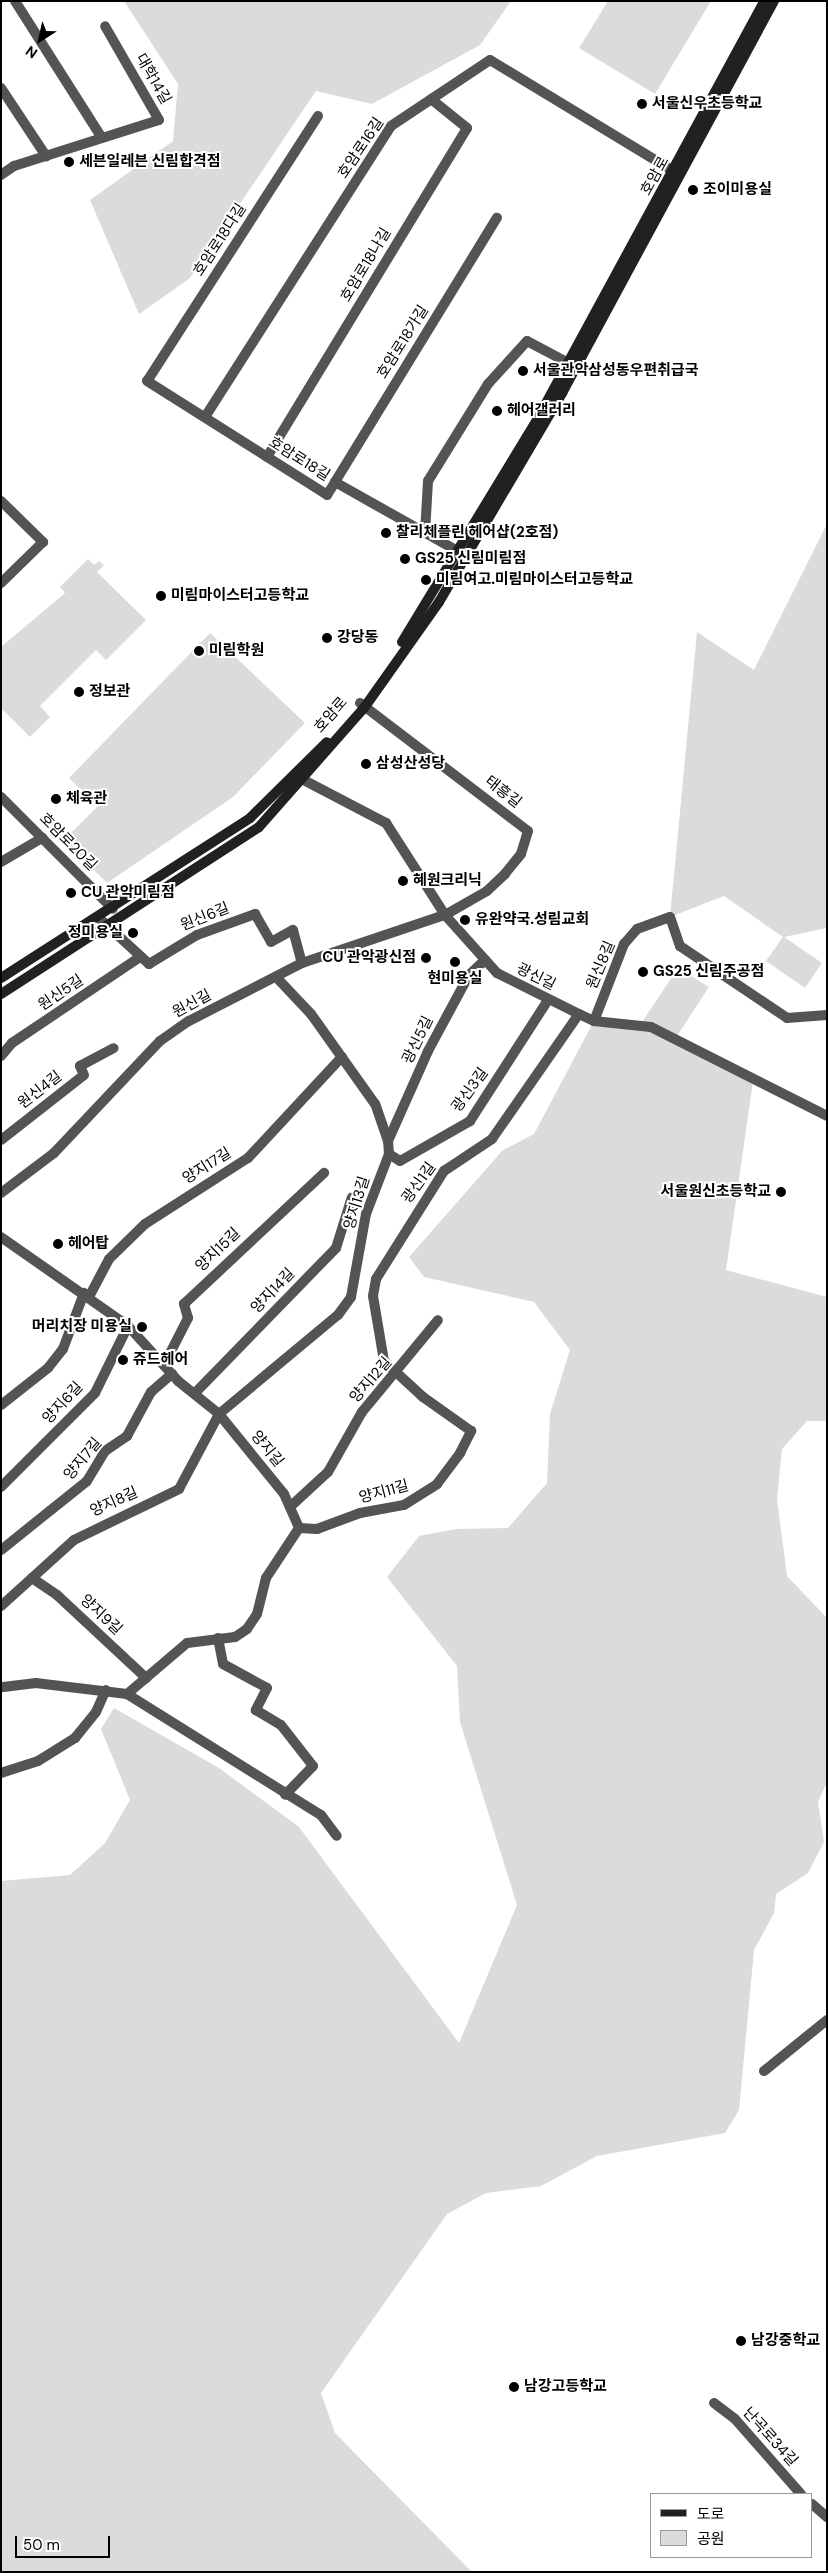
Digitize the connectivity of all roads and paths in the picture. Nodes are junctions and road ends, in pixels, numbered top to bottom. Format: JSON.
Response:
{"nodes":[{"id":1,"x":15,"y":1,"type":"edge"},
{"id":2,"x":764,"y":1,"type":"edge"},
{"id":3,"x":774,"y":1,"type":"edge"},
{"id":4,"x":106,"y":26,"type":"dead end"},
{"id":5,"x":1,"y":88,"type":"edge"},
{"id":6,"x":431,"y":99,"type":"junction"},
{"id":7,"x":318,"y":116,"type":"dead end"},
{"id":8,"x":102,"y":138,"type":"junction"},
{"id":9,"x":46,"y":156,"type":"junction"},
{"id":10,"x":675,"y":172,"type":"junction"},
{"id":11,"x":1,"y":175,"type":"edge"},
{"id":12,"x":497,"y":218,"type":"dead end"},
{"id":13,"x":565,"y":361,"type":"junction"},
{"id":14,"x":147,"y":381,"type":"joint"},
{"id":15,"x":205,"y":418,"type":"junction"},
{"id":16,"x":267,"y":456,"type":"junction"},
{"id":17,"x":335,"y":482,"type":"junction"},
{"id":18,"x":1,"y":501,"type":"edge"},
{"id":19,"x":425,"y":533,"type":"junction"},
{"id":20,"x":459,"y":552,"type":"junction"},
{"id":21,"x":1,"y":583,"type":"edge"},
{"id":22,"x":363,"y":705,"type":"junction"},
{"id":23,"x":300,"y":778,"type":"junction"},
{"id":24,"x":1,"y":796,"type":"edge"},
{"id":25,"x":42,"y":838,"type":"junction"},
{"id":26,"x":1,"y":862,"type":"edge"},
{"id":27,"x":113,"y":909,"type":"junction"},
{"id":28,"x":444,"y":915,"type":"junction"},
{"id":29,"x":99,"y":918,"type":"junction"},
{"id":30,"x":108,"y":927,"type":"junction"},
{"id":31,"x":140,"y":957,"type":"junction"},
{"id":32,"x":485,"y":960,"type":"junction"},
{"id":33,"x":302,"y":963,"type":"junction"},
{"id":34,"x":1,"y":978,"type":"edge"},
{"id":35,"x":277,"y":978,"type":"junction"},
{"id":36,"x":1,"y":994,"type":"edge"},
{"id":37,"x":548,"y":1000,"type":"junction"},
{"id":38,"x":579,"y":1014,"type":"junction"},
{"id":39,"x":827,"y":1015,"type":"edge"},
{"id":40,"x":594,"y":1021,"type":"junction"},
{"id":41,"x":114,"y":1048,"type":"dead end"},
{"id":42,"x":1,"y":1056,"type":"edge"},
{"id":43,"x":342,"y":1057,"type":"junction"},
{"id":44,"x":827,"y":1116,"type":"edge"},
{"id":45,"x":1,"y":1140,"type":"edge"},
{"id":46,"x":388,"y":1140,"type":"junction"},
{"id":47,"x":389,"y":1154,"type":"junction"},
{"id":48,"x":324,"y":1173,"type":"dead end"},
{"id":49,"x":1,"y":1193,"type":"edge"},
{"id":50,"x":352,"y":1197,"type":"dead end"},
{"id":51,"x":1,"y":1237,"type":"edge"},
{"id":52,"x":86,"y":1295,"type":"junction"},
{"id":53,"x":438,"y":1320,"type":"dead end"},
{"id":54,"x":128,"y":1326,"type":"junction"},
{"id":55,"x":164,"y":1365,"type":"junction"},
{"id":56,"x":398,"y":1371,"type":"junction"},
{"id":57,"x":172,"y":1374,"type":"junction"},
{"id":58,"x":196,"y":1392,"type":"junction"},
{"id":59,"x":1,"y":1405,"type":"edge"},
{"id":60,"x":219,"y":1414,"type":"junction"},
{"id":61,"x":1,"y":1487,"type":"edge"},
{"id":62,"x":291,"y":1506,"type":"junction"},
{"id":63,"x":298,"y":1528,"type":"junction"},
{"id":64,"x":1,"y":1550,"type":"edge"},
{"id":65,"x":32,"y":1578,"type":"junction"},
{"id":66,"x":1,"y":1606,"type":"edge"},
{"id":67,"x":218,"y":1638,"type":"junction"},
{"id":68,"x":146,"y":1678,"type":"junction"},
{"id":69,"x":1,"y":1687,"type":"edge"},
{"id":70,"x":106,"y":1690,"type":"junction"},
{"id":71,"x":1,"y":1691,"type":"edge"},
{"id":72,"x":127,"y":1694,"type":"junction"},
{"id":73,"x":1,"y":1774,"type":"edge"},
{"id":74,"x":285,"y":1795,"type":"junction"},
{"id":75,"x":337,"y":1836,"type":"dead end"},
{"id":76,"x":827,"y":2020,"type":"edge"},
{"id":77,"x":764,"y":2071,"type":"dead end"},
{"id":78,"x":714,"y":2403,"type":"dead end"},
{"id":79,"x":800,"y":2493,"type":"edge"},
{"id":80,"x":813,"y":2505,"type":"edge"},
{"id":81,"x":827,"y":2517,"type":"edge"}],
"edges":[{"from":1,"to":8,"type":"street"},
{"from":2,"to":10,"type":"main road","name":"호암로"},
{"from":3,"to":22,"type":"main road"},
{"from":4,"to":8,"type":"street","name":"대학14길"},
{"from":5,"to":9,"type":"street"},
{"from":6,"to":10,"type":"street","name":"호암로16길"},
{"from":6,"to":15,"type":"street","name":"호암로16길"},
{"from":6,"to":16,"type":"street","name":"호암로18나길"},
{"from":7,"to":14,"type":"street","name":"호암로18다길"},
{"from":8,"to":9,"type":"street","name":"대학14길"},
{"from":9,"to":11,"type":"street","name":"대학14길"},
{"from":10,"to":13,"type":"main road","name":"호암로"},
{"from":12,"to":17,"type":"street","name":"호암로18가길"},
{"from":13,"to":19,"type":"street"},
{"from":13,"to":20,"type":"main road","name":"호암로"},
{"from":14,"to":15,"type":"street","name":"호암로18길"},
{"from":15,"to":16,"type":"street","name":"호암로18길"},
{"from":16,"to":17,"type":"street","name":"호암로18길"},
{"from":17,"to":19,"type":"street","name":"호암로18길"},
{"from":18,"to":21,"type":"street"},
{"from":19,"to":20,"type":"street","name":"호암로18길"},
{"from":20,"to":22,"type":"main road","name":"호암로"},
{"from":22,"to":23,"type":"main road","name":"호암로"},
{"from":22,"to":28,"type":"street","name":"태흥길"},
{"from":23,"to":27,"type":"main road","name":"호암로"},
{"from":23,"to":28,"type":"street","name":"광신길"},
{"from":23,"to":30,"type":"main road"},
{"from":24,"to":25,"type":"street","name":"호암로20길"},
{"from":25,"to":26,"type":"street"},
{"from":25,"to":27,"type":"street","name":"호암로20길"},
{"from":27,"to":29,"type":"main road","name":"호암로"},
{"from":28,"to":32,"type":"street","name":"광신길"},
{"from":28,"to":33,"type":"street","name":"원신길"},
{"from":29,"to":30,"type":"street"},
{"from":29,"to":34,"type":"main road","name":"호암로"},
{"from":30,"to":31,"type":"street"},
{"from":30,"to":36,"type":"main road"},
{"from":31,"to":33,"type":"street","name":"원신6길"},
{"from":31,"to":42,"type":"street","name":"원신5길"},
{"from":32,"to":37,"type":"street","name":"광신길"},
{"from":32,"to":46,"type":"street","name":"광신5길"},
{"from":33,"to":35,"type":"street","name":"원신길"},
{"from":35,"to":43,"type":"street","name":"양지13길"},
{"from":35,"to":49,"type":"street","name":"원신길"},
{"from":37,"to":38,"type":"street","name":"광신길"},
{"from":37,"to":47,"type":"street","name":"광신3길"},
{"from":38,"to":40,"type":"street","name":"광신길"},
{"from":38,"to":56,"type":"street","name":"광신1길"},
{"from":39,"to":40,"type":"street","name":"원신8길"},
{"from":40,"to":44,"type":"street","name":"광신길"},
{"from":41,"to":45,"type":"street","name":"원신4길"},
{"from":43,"to":46,"type":"street","name":"양지13길"},
{"from":43,"to":52,"type":"street","name":"양지17길"},
{"from":46,"to":47,"type":"street","name":"양지13길"},
{"from":47,"to":60,"type":"street","name":"양지13길"},
{"from":48,"to":55,"type":"street","name":"양지15길"},
{"from":50,"to":58,"type":"street","name":"양지14길"},
{"from":51,"to":52,"type":"street","name":"양지길"},
{"from":52,"to":54,"type":"street","name":"양지길"},
{"from":52,"to":59,"type":"street","name":"양지17길"},
{"from":53,"to":56,"type":"street","name":"양지12길"},
{"from":54,"to":55,"type":"street","name":"양지길"},
{"from":54,"to":61,"type":"street","name":"양지6길"},
{"from":55,"to":57,"type":"street","name":"양지길"},
{"from":56,"to":62,"type":"street","name":"양지12길"},
{"from":56,"to":63,"type":"street","name":"양지11길"},
{"from":57,"to":58,"type":"street","name":"양지길"},
{"from":57,"to":64,"type":"street","name":"양지7길"},
{"from":58,"to":60,"type":"street","name":"양지길"},
{"from":60,"to":62,"type":"street","name":"양지길"},
{"from":60,"to":65,"type":"street","name":"양지8길"},
{"from":62,"to":63,"type":"street","name":"양지길"},
{"from":63,"to":67,"type":"street"},
{"from":65,"to":66,"type":"street","name":"양지8길"},
{"from":65,"to":68,"type":"street","name":"양지9길"},
{"from":67,"to":68,"type":"street"},
{"from":67,"to":74,"type":"street"},
{"from":68,"to":72,"type":"street"},
{"from":69,"to":70,"type":"street"},
{"from":69,"to":71,"type":"street"},
{"from":70,"to":72,"type":"street"},
{"from":70,"to":73,"type":"street"},
{"from":72,"to":74,"type":"street"},
{"from":74,"to":75,"type":"street"},
{"from":76,"to":77,"type":"street"},
{"from":78,"to":79,"type":"street","name":"난곡로34길"},
{"from":80,"to":81,"type":"street"}]}
